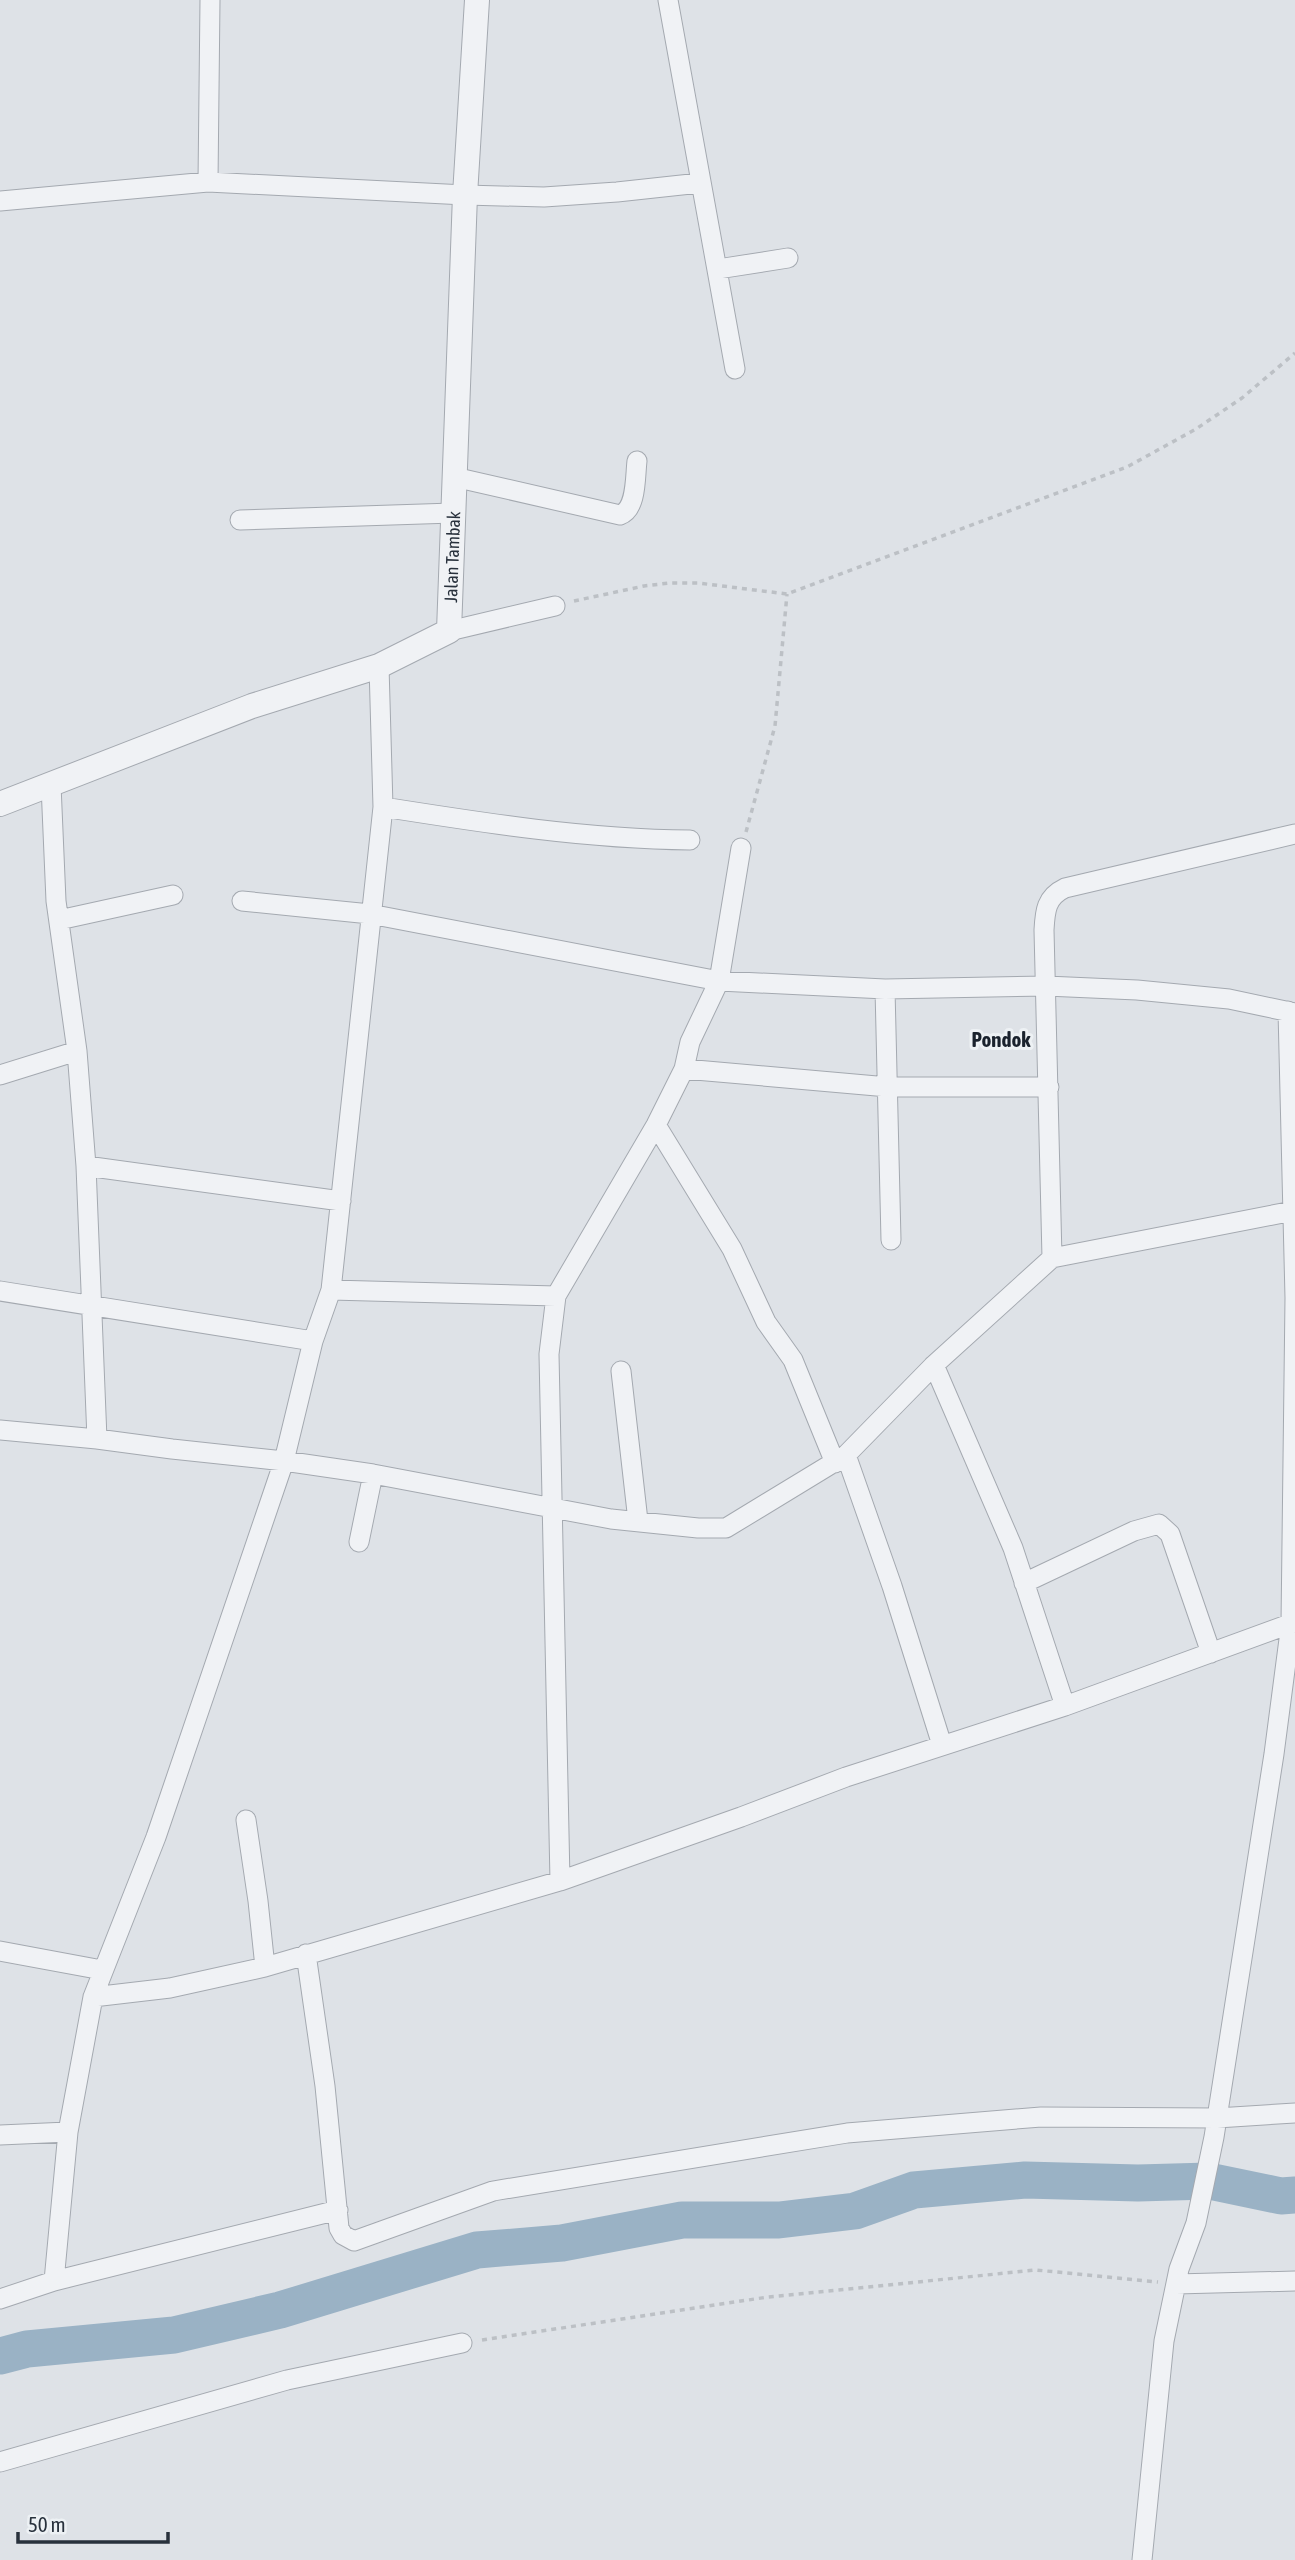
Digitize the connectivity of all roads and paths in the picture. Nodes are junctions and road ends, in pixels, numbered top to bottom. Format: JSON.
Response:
{"nodes":[{"id":1,"x":210,"y":0,"type":"edge"},
{"id":2,"x":477,"y":0,"type":"edge"},
{"id":3,"x":668,"y":0,"type":"edge"},
{"id":4,"x":208,"y":182,"type":"junction"},
{"id":5,"x":700,"y":183,"type":"junction"},
{"id":6,"x":465,"y":195,"type":"junction"},
{"id":7,"x":0,"y":201,"type":"edge"},
{"id":8,"x":788,"y":258,"type":"dead end"},
{"id":9,"x":718,"y":269,"type":"junction"},
{"id":10,"x":1295,"y":353,"type":"edge"},
{"id":11,"x":735,"y":369,"type":"dead end"},
{"id":12,"x":637,"y":461,"type":"dead end"},
{"id":13,"x":454,"y":477,"type":"junction"},
{"id":14,"x":453,"y":513,"type":"junction"},
{"id":15,"x":240,"y":520,"type":"dead end"},
{"id":16,"x":787,"y":594,"type":"junction"},
{"id":17,"x":555,"y":606,"type":"joint"},
{"id":18,"x":449,"y":631,"type":"junction"},
{"id":19,"x":379,"y":666,"type":"junction"},
{"id":20,"x":51,"y":785,"type":"junction"},
{"id":21,"x":0,"y":804,"type":"edge"},
{"id":22,"x":383,"y":807,"type":"junction"},
{"id":23,"x":1295,"y":834,"type":"edge"},
{"id":24,"x":690,"y":840,"type":"dead end"},
{"id":25,"x":741,"y":848,"type":"joint"},
{"id":26,"x":173,"y":895,"type":"dead end"},
{"id":27,"x":242,"y":901,"type":"dead end"},
{"id":28,"x":370,"y":914,"type":"junction"},
{"id":29,"x":59,"y":920,"type":"junction"},
{"id":30,"x":719,"y":981,"type":"junction"},
{"id":31,"x":1046,"y":986,"type":"junction"},
{"id":32,"x":885,"y":989,"type":"junction"},
{"id":33,"x":1291,"y":1012,"type":"edge"},
{"id":34,"x":77,"y":1051,"type":"junction"},
{"id":35,"x":684,"y":1069,"type":"junction"},
{"id":36,"x":0,"y":1074,"type":"edge"},
{"id":37,"x":888,"y":1087,"type":"junction"},
{"id":38,"x":1049,"y":1087,"type":"junction"},
{"id":39,"x":656,"y":1125,"type":"junction"},
{"id":40,"x":86,"y":1166,"type":"junction"},
{"id":41,"x":341,"y":1201,"type":"junction"},
{"id":42,"x":1293,"y":1211,"type":"junction"},
{"id":43,"x":891,"y":1240,"type":"dead end"},
{"id":44,"x":1052,"y":1258,"type":"junction"},
{"id":45,"x":331,"y":1290,"type":"junction"},
{"id":46,"x":0,"y":1291,"type":"edge"},
{"id":47,"x":556,"y":1296,"type":"junction"},
{"id":48,"x":93,"y":1304,"type":"junction"},
{"id":49,"x":313,"y":1341,"type":"junction"},
{"id":50,"x":621,"y":1371,"type":"dead end"},
{"id":51,"x":938,"y":1374,"type":"junction"},
{"id":52,"x":0,"y":1430,"type":"edge"},
{"id":53,"x":97,"y":1438,"type":"junction"},
{"id":54,"x":284,"y":1461,"type":"junction"},
{"id":55,"x":847,"y":1465,"type":"junction"},
{"id":56,"x":373,"y":1474,"type":"junction"},
{"id":57,"x":552,"y":1509,"type":"junction"},
{"id":58,"x":638,"y":1521,"type":"junction"},
{"id":59,"x":359,"y":1542,"type":"dead end"},
{"id":60,"x":1024,"y":1583,"type":"junction"},
{"id":61,"x":1293,"y":1623,"type":"edge"},
{"id":62,"x":1211,"y":1653,"type":"junction"},
{"id":63,"x":1065,"y":1706,"type":"junction"},
{"id":64,"x":942,"y":1745,"type":"junction"},
{"id":65,"x":246,"y":1820,"type":"dead end"},
{"id":66,"x":560,"y":1881,"type":"junction"},
{"id":67,"x":0,"y":1951,"type":"edge"},
{"id":68,"x":306,"y":1954,"type":"junction"},
{"id":69,"x":265,"y":1967,"type":"junction"},
{"id":70,"x":102,"y":1970,"type":"junction"},
{"id":71,"x":93,"y":1997,"type":"junction"},
{"id":72,"x":1295,"y":2113,"type":"edge"},
{"id":73,"x":1216,"y":2128,"type":"junction"},
{"id":74,"x":68,"y":2132,"type":"junction"},
{"id":75,"x":0,"y":2135,"type":"edge"},
{"id":76,"x":338,"y":2210,"type":"junction"},
{"id":77,"x":54,"y":2281,"type":"junction"},
{"id":78,"x":1295,"y":2281,"type":"edge"},
{"id":79,"x":1176,"y":2284,"type":"junction"},
{"id":80,"x":0,"y":2299,"type":"edge"},
{"id":81,"x":462,"y":2343,"type":"joint"},
{"id":82,"x":0,"y":2462,"type":"edge"},
{"id":83,"x":1142,"y":2560,"type":"edge"}],
"edges":[{"from":1,"to":4,"type":"street"},
{"from":2,"to":6,"type":"street","name":"Jalan Tambak"},
{"from":3,"to":5,"type":"street"},
{"from":4,"to":6,"type":"street"},
{"from":4,"to":7,"type":"street"},
{"from":5,"to":6,"type":"street"},
{"from":5,"to":9,"type":"street"},
{"from":6,"to":13,"type":"street","name":"Jalan Tambak"},
{"from":8,"to":9,"type":"street"},
{"from":9,"to":11,"type":"street"},
{"from":10,"to":16,"type":"path"},
{"from":12,"to":13,"type":"street"},
{"from":13,"to":14,"type":"street","name":"Jalan Tambak"},
{"from":14,"to":15,"type":"street"},
{"from":14,"to":18,"type":"street","name":"Jalan Tambak"},
{"from":16,"to":17,"type":"path"},
{"from":16,"to":25,"type":"path"},
{"from":17,"to":18,"type":"street"},
{"from":18,"to":19,"type":"street"},
{"from":19,"to":20,"type":"street"},
{"from":19,"to":22,"type":"street"},
{"from":20,"to":21,"type":"street"},
{"from":20,"to":29,"type":"street"},
{"from":22,"to":24,"type":"street"},
{"from":22,"to":28,"type":"street"},
{"from":23,"to":31,"type":"street"},
{"from":25,"to":30,"type":"street"},
{"from":26,"to":29,"type":"street"},
{"from":27,"to":28,"type":"street"},
{"from":28,"to":30,"type":"street"},
{"from":28,"to":41,"type":"street"},
{"from":29,"to":34,"type":"street"},
{"from":30,"to":32,"type":"street"},
{"from":30,"to":35,"type":"street"},
{"from":31,"to":32,"type":"street"},
{"from":31,"to":33,"type":"street"},
{"from":31,"to":38,"type":"street"},
{"from":32,"to":37,"type":"street"},
{"from":33,"to":42,"type":"street"},
{"from":34,"to":36,"type":"street"},
{"from":34,"to":40,"type":"street"},
{"from":35,"to":37,"type":"street"},
{"from":35,"to":39,"type":"street"},
{"from":37,"to":38,"type":"street"},
{"from":37,"to":43,"type":"street"},
{"from":38,"to":44,"type":"street"},
{"from":39,"to":47,"type":"street"},
{"from":39,"to":55,"type":"street"},
{"from":40,"to":41,"type":"street"},
{"from":40,"to":48,"type":"street"},
{"from":41,"to":45,"type":"street"},
{"from":42,"to":44,"type":"street"},
{"from":42,"to":61,"type":"street"},
{"from":44,"to":51,"type":"street"},
{"from":45,"to":47,"type":"street"},
{"from":45,"to":49,"type":"street"},
{"from":46,"to":48,"type":"street"},
{"from":47,"to":57,"type":"street"},
{"from":48,"to":49,"type":"street"},
{"from":48,"to":53,"type":"street"},
{"from":49,"to":54,"type":"street"},
{"from":50,"to":58,"type":"street"},
{"from":51,"to":55,"type":"street"},
{"from":51,"to":60,"type":"street"},
{"from":52,"to":53,"type":"street"},
{"from":53,"to":54,"type":"street"},
{"from":54,"to":56,"type":"street"},
{"from":54,"to":70,"type":"street"},
{"from":55,"to":58,"type":"street"},
{"from":55,"to":64,"type":"street"},
{"from":56,"to":57,"type":"street"},
{"from":56,"to":59,"type":"street"},
{"from":57,"to":58,"type":"street"},
{"from":57,"to":66,"type":"street"},
{"from":60,"to":62,"type":"street"},
{"from":60,"to":63,"type":"street"},
{"from":61,"to":62,"type":"street"},
{"from":61,"to":73,"type":"street"},
{"from":62,"to":63,"type":"street"},
{"from":63,"to":64,"type":"street"},
{"from":64,"to":66,"type":"street"},
{"from":65,"to":69,"type":"street"},
{"from":66,"to":68,"type":"street"},
{"from":67,"to":70,"type":"street"},
{"from":68,"to":69,"type":"street"},
{"from":68,"to":76,"type":"street"},
{"from":69,"to":71,"type":"street"},
{"from":70,"to":71,"type":"street"},
{"from":71,"to":74,"type":"street"},
{"from":72,"to":73,"type":"street"},
{"from":73,"to":76,"type":"street"},
{"from":73,"to":79,"type":"street"},
{"from":74,"to":75,"type":"street"},
{"from":74,"to":77,"type":"street"},
{"from":76,"to":77,"type":"street"},
{"from":77,"to":80,"type":"street"},
{"from":78,"to":79,"type":"street"},
{"from":79,"to":81,"type":"path"},
{"from":79,"to":83,"type":"street"},
{"from":81,"to":82,"type":"street"}]}
